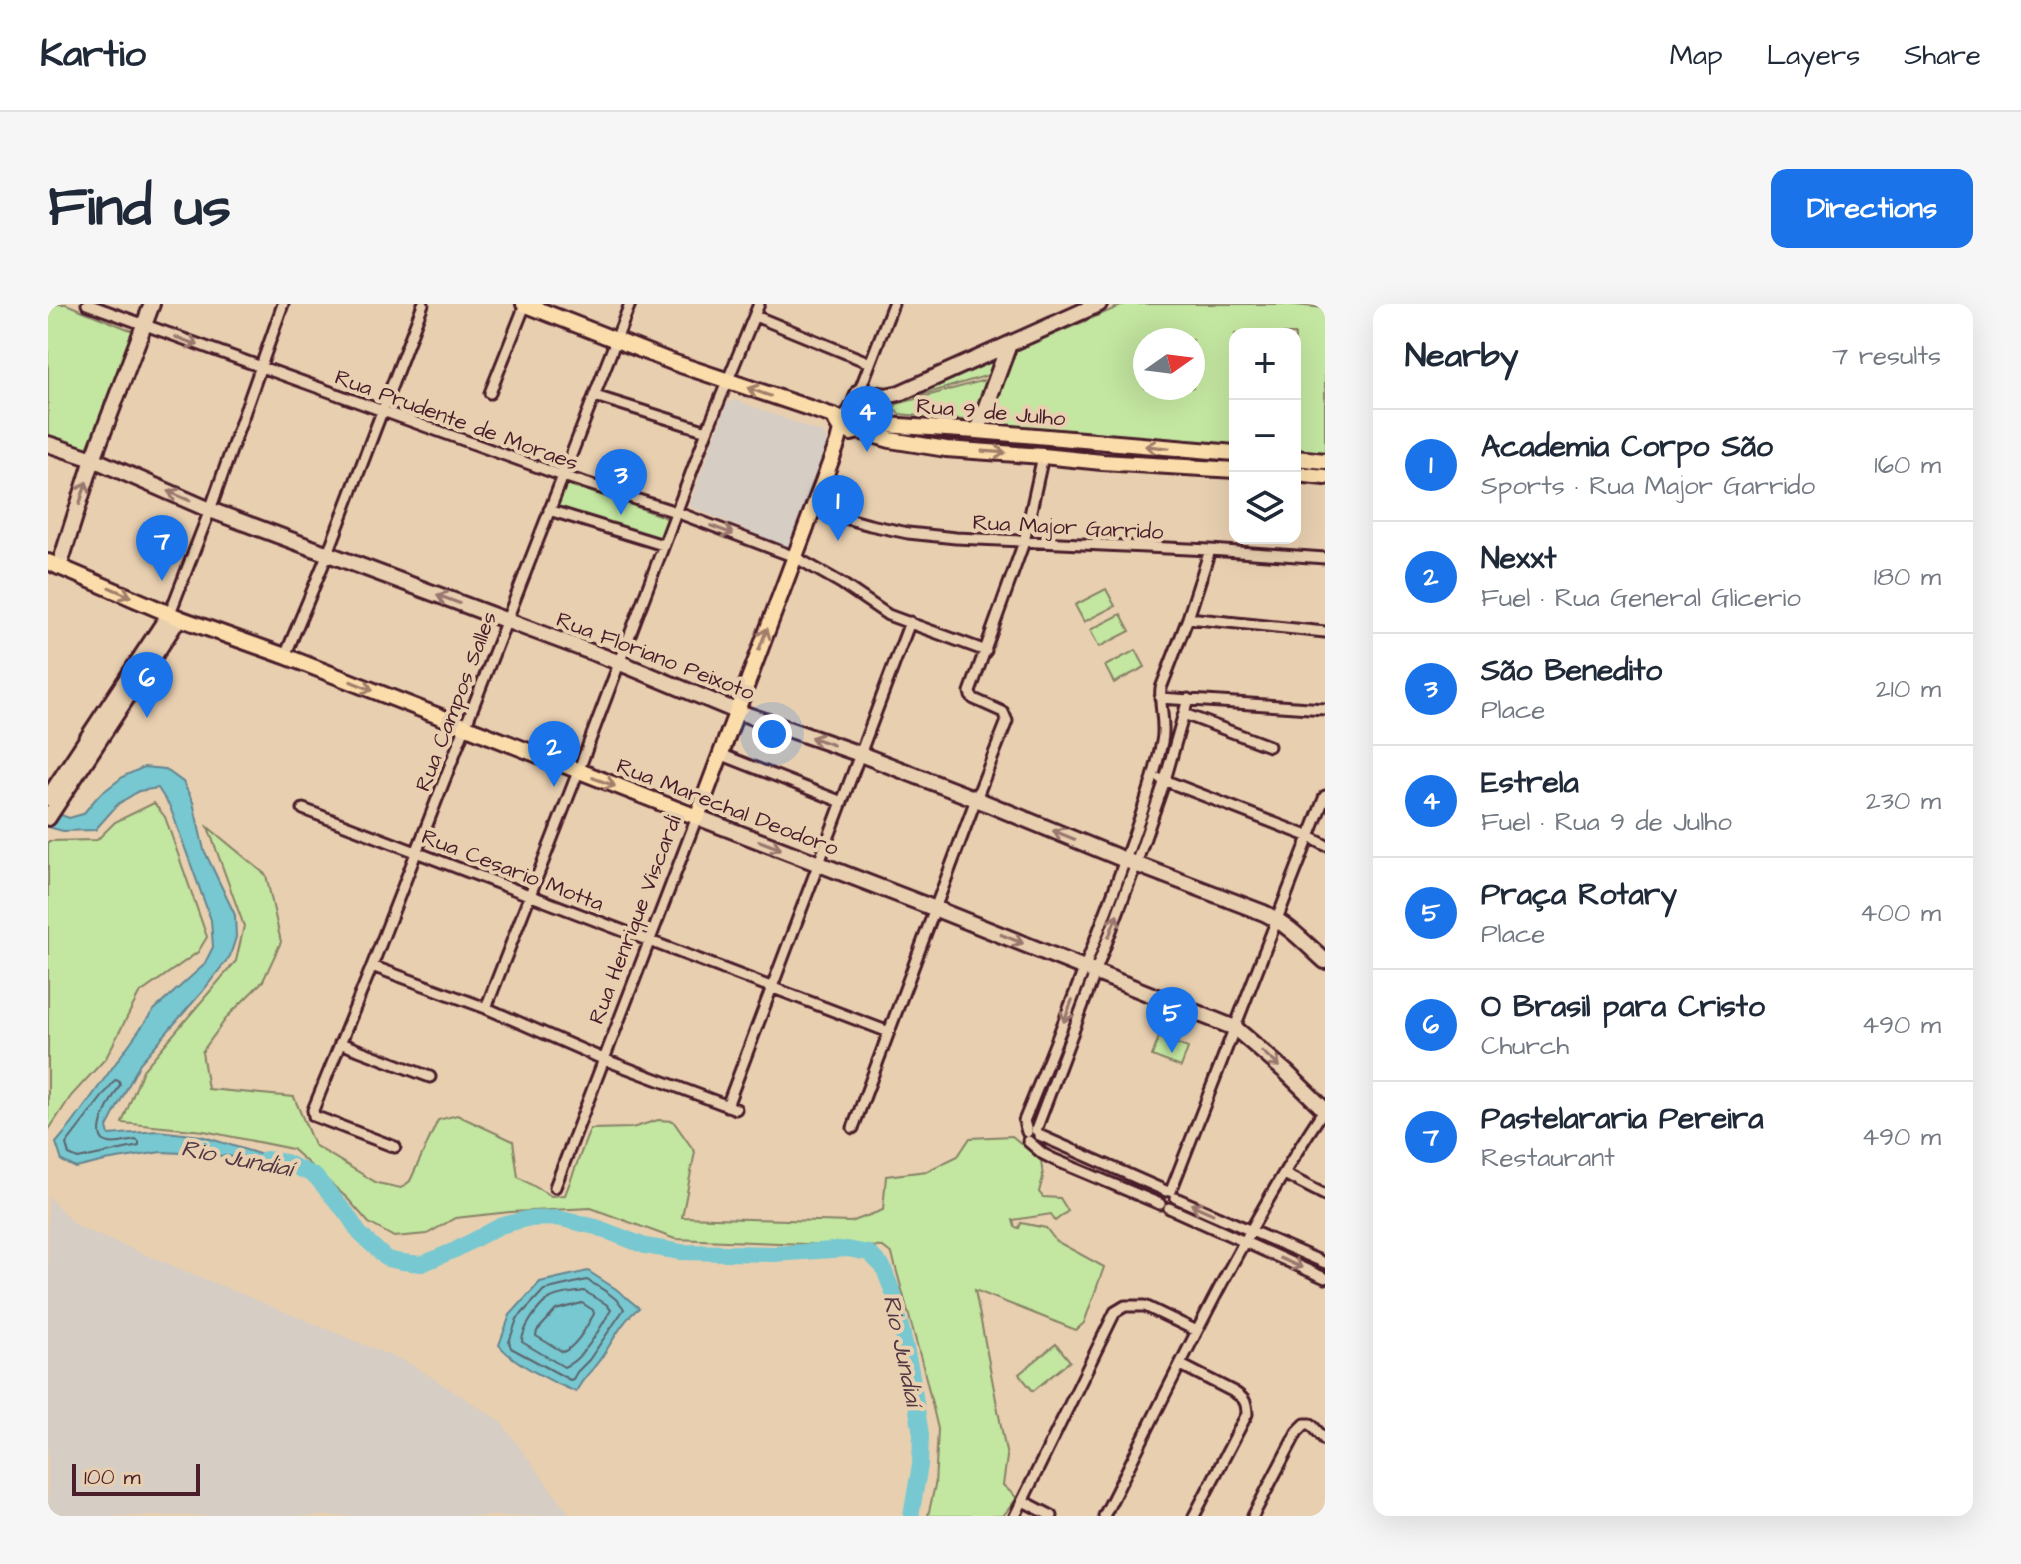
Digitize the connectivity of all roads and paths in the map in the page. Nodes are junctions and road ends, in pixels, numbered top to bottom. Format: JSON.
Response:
{"nodes":[{"id":1,"x":87,"y":304,"type":"edge"},
{"id":2,"x":152,"y":304,"type":"edge"},
{"id":3,"x":283,"y":304,"type":"edge"},
{"id":4,"x":423,"y":304,"type":"edge"},
{"id":5,"x":524,"y":304,"type":"edge"},
{"id":6,"x":630,"y":304,"type":"edge"},
{"id":7,"x":759,"y":304,"type":"edge"},
{"id":8,"x":893,"y":304,"type":"edge"},
{"id":9,"x":1099,"y":304,"type":"edge"},
{"id":10,"x":1071,"y":310,"type":"edge"},
{"id":11,"x":755,"y":316,"type":"junction"},
{"id":12,"x":145,"y":326,"type":"junction"},
{"id":13,"x":616,"y":341,"type":"junction"},
{"id":14,"x":1009,"y":344,"type":"junction"},
{"id":15,"x":984,"y":355,"type":"junction"},
{"id":16,"x":870,"y":363,"type":"junction"},
{"id":17,"x":260,"y":368,"type":"junction"},
{"id":18,"x":999,"y":371,"type":"junction"},
{"id":19,"x":727,"y":381,"type":"junction"},
{"id":20,"x":859,"y":392,"type":"junction"},
{"id":21,"x":490,"y":393,"type":"dead end"},
{"id":22,"x":595,"y":396,"type":"junction"},
{"id":23,"x":382,"y":411,"type":"junction"},
{"id":24,"x":848,"y":420,"type":"junction"},
{"id":25,"x":707,"y":431,"type":"junction"},
{"id":26,"x":977,"y":431,"type":"junction"},
{"id":27,"x":838,"y":442,"type":"junction"},
{"id":28,"x":903,"y":443,"type":"junction"},
{"id":29,"x":48,"y":444,"type":"edge"},
{"id":30,"x":1229,"y":452,"type":"edge"},
{"id":31,"x":1043,"y":456,"type":"junction"},
{"id":32,"x":93,"y":459,"type":"junction"},
{"id":33,"x":1301,"y":459,"type":"edge"},
{"id":34,"x":1325,"y":461,"type":"edge"},
{"id":35,"x":1229,"y":470,"type":"edge"},
{"id":36,"x":1301,"y":475,"type":"edge"},
{"id":37,"x":563,"y":476,"type":"junction"},
{"id":38,"x":1325,"y":477,"type":"edge"},
{"id":39,"x":813,"y":509,"type":"junction"},
{"id":40,"x":210,"y":510,"type":"junction"},
{"id":41,"x":549,"y":510,"type":"junction"},
{"id":42,"x":676,"y":512,"type":"junction"},
{"id":43,"x":1024,"y":542,"type":"junction"},
{"id":44,"x":663,"y":545,"type":"junction"},
{"id":45,"x":1210,"y":550,"type":"junction"},
{"id":46,"x":328,"y":553,"type":"junction"},
{"id":47,"x":795,"y":557,"type":"junction"},
{"id":48,"x":1325,"y":558,"type":"edge"},
{"id":49,"x":54,"y":565,"type":"edge"},
{"id":50,"x":175,"y":616,"type":"junction"},
{"id":51,"x":1188,"y":618,"type":"junction"},
{"id":52,"x":505,"y":621,"type":"junction"},
{"id":53,"x":910,"y":622,"type":"junction"},
{"id":54,"x":1325,"y":632,"type":"edge"},
{"id":55,"x":986,"y":651,"type":"junction"},
{"id":56,"x":285,"y":656,"type":"junction"},
{"id":57,"x":618,"y":662,"type":"junction"},
{"id":58,"x":1160,"y":698,"type":"junction"},
{"id":59,"x":1188,"y":699,"type":"junction"},
{"id":60,"x":1325,"y":709,"type":"edge"},
{"id":61,"x":736,"y":711,"type":"junction"},
{"id":62,"x":1184,"y":714,"type":"junction"},
{"id":63,"x":466,"y":727,"type":"junction"},
{"id":64,"x":1269,"y":746,"type":"dead end"},
{"id":65,"x":720,"y":754,"type":"junction"},
{"id":66,"x":860,"y":754,"type":"junction"},
{"id":67,"x":578,"y":772,"type":"junction"},
{"id":68,"x":1152,"y":776,"type":"junction"},
{"id":69,"x":1165,"y":780,"type":"junction"},
{"id":70,"x":1325,"y":796,"type":"edge"},
{"id":71,"x":53,"y":798,"type":"edge"},
{"id":72,"x":976,"y":799,"type":"junction"},
{"id":73,"x":842,"y":802,"type":"junction"},
{"id":74,"x":303,"y":809,"type":"dead end"},
{"id":75,"x":697,"y":817,"type":"junction"},
{"id":76,"x":48,"y":818,"type":"edge"},
{"id":77,"x":1310,"y":837,"type":"junction"},
{"id":78,"x":1325,"y":845,"type":"edge"},
{"id":79,"x":416,"y":851,"type":"junction"},
{"id":80,"x":1131,"y":862,"type":"junction"},
{"id":81,"x":817,"y":864,"type":"junction"},
{"id":82,"x":531,"y":895,"type":"junction"},
{"id":83,"x":936,"y":909,"type":"junction"},
{"id":84,"x":1276,"y":919,"type":"junction"},
{"id":85,"x":649,"y":940,"type":"junction"},
{"id":86,"x":1325,"y":961,"type":"edge"},
{"id":87,"x":372,"y":966,"type":"junction"},
{"id":88,"x":1090,"y":970,"type":"junction"},
{"id":89,"x":773,"y":987,"type":"junction"},
{"id":90,"x":486,"y":1008,"type":"junction"},
{"id":91,"x":1235,"y":1028,"type":"junction"},
{"id":92,"x":889,"y":1032,"type":"junction"},
{"id":93,"x":340,"y":1043,"type":"junction"},
{"id":94,"x":1054,"y":1048,"type":"junction"},
{"id":95,"x":1064,"y":1053,"type":"junction"},
{"id":96,"x":603,"y":1059,"type":"junction"},
{"id":97,"x":430,"y":1077,"type":"dead end"},
{"id":98,"x":1325,"y":1109,"type":"edge"},
{"id":99,"x":1027,"y":1115,"type":"junction"},
{"id":100,"x":853,"y":1128,"type":"dead end"},
{"id":101,"x":1034,"y":1132,"type":"junction"},
{"id":102,"x":395,"y":1147,"type":"dead end"},
{"id":103,"x":1284,"y":1174,"type":"junction"},
{"id":104,"x":555,"y":1187,"type":"dead end"},
{"id":105,"x":1171,"y":1193,"type":"junction"},
{"id":106,"x":1325,"y":1195,"type":"edge"},
{"id":107,"x":1164,"y":1206,"type":"junction"},
{"id":108,"x":1250,"y":1230,"type":"junction"},
{"id":109,"x":1244,"y":1242,"type":"junction"},
{"id":110,"x":1325,"y":1263,"type":"edge"},
{"id":111,"x":1325,"y":1278,"type":"edge"},
{"id":112,"x":1197,"y":1331,"type":"junction"},
{"id":113,"x":1181,"y":1365,"type":"junction"},
{"id":114,"x":1325,"y":1440,"type":"edge"},
{"id":115,"x":1023,"y":1501,"type":"junction"},
{"id":116,"x":1015,"y":1516,"type":"edge"},
{"id":117,"x":1052,"y":1516,"type":"edge"},
{"id":118,"x":1104,"y":1516,"type":"edge"},
{"id":119,"x":1194,"y":1516,"type":"edge"},
{"id":120,"x":1253,"y":1516,"type":"edge"}],
"edges":[{"from":1,"to":12,"type":"street","name":"Rua Prudente de Moraes"},
{"from":2,"to":12,"type":"street"},
{"from":3,"to":17,"type":"street"},
{"from":4,"to":23,"type":"street"},
{"from":5,"to":13,"type":"main road","name":"Rua 9 de Julho"},
{"from":5,"to":21,"type":"street"},
{"from":6,"to":13,"type":"street","name":"Rua Campos Salles"},
{"from":7,"to":11,"type":"street"},
{"from":8,"to":16,"type":"street"},
{"from":9,"to":10,"type":"street"},
{"from":10,"to":14,"type":"street"},
{"from":11,"to":16,"type":"street"},
{"from":11,"to":19,"type":"street"},
{"from":12,"to":17,"type":"street","name":"Rua Prudente de Moraes","one_way":true},
{"from":12,"to":32,"type":"street"},
{"from":13,"to":19,"type":"main road","name":"Rua 9 de Julho"},
{"from":13,"to":22,"type":"street","name":"Rua Campos Salles"},
{"from":14,"to":15,"type":"street"},
{"from":14,"to":18,"type":"street"},
{"from":15,"to":18,"type":"street"},
{"from":15,"to":20,"type":"street"},
{"from":16,"to":20,"type":"street"},
{"from":17,"to":23,"type":"street","name":"Rua Prudente de Moraes"},
{"from":17,"to":40,"type":"street"},
{"from":18,"to":26,"type":"street"},
{"from":24,"to":19,"type":"main road","name":"Rua 9 de Julho","one_way":true},
{"from":19,"to":25,"type":"street"},
{"from":20,"to":24,"type":"street"},
{"from":22,"to":25,"type":"street"},
{"from":22,"to":37,"type":"street","name":"Rua Campos Salles"},
{"from":23,"to":37,"type":"street","name":"Rua Prudente de Moraes"},
{"from":23,"to":46,"type":"street"},
{"from":24,"to":26,"type":"main road","name":"Rua 9 de Julho"},
{"from":24,"to":27,"type":"main road"},
{"from":24,"to":27,"type":"main road"},
{"from":24,"to":28,"type":"main road","name":"Rua 9 de Julho"},
{"from":25,"to":42,"type":"street"},
{"from":26,"to":28,"type":"main road"},
{"from":30,"to":26,"type":"main road","name":"Rua 9 de Julho","one_way":true},
{"from":27,"to":39,"type":"main road","name":"Rua Henrique Viscardi"},
{"from":28,"to":31,"type":"main road","name":"Rua 9 de Julho","one_way":true},
{"from":29,"to":32,"type":"street","name":"Rua Floriano Peixoto"},
{"from":31,"to":35,"type":"main road","name":"Rua 9 de Julho"},
{"from":31,"to":43,"type":"street"},
{"from":40,"to":32,"type":"street","name":"Rua Floriano Peixoto","one_way":true},
{"from":49,"to":32,"type":"street","one_way":true},
{"from":33,"to":34,"type":"main road"},
{"from":36,"to":38,"type":"main road"},
{"from":37,"to":41,"type":"street","name":"Rua Campos Salles"},
{"from":37,"to":42,"type":"street","name":"Rua Prudente de Moraes"},
{"from":39,"to":43,"type":"street","name":"Rua Major Garrido"},
{"from":39,"to":47,"type":"main road","name":"Rua Henrique Viscardi"},
{"from":40,"to":46,"type":"street","name":"Rua Floriano Peixoto"},
{"from":40,"to":50,"type":"street"},
{"from":41,"to":44,"type":"street"},
{"from":41,"to":52,"type":"street","name":"Rua Campos Salles"},
{"from":42,"to":44,"type":"street"},
{"from":42,"to":47,"type":"street","name":"Rua Prudente de Moraes","one_way":true},
{"from":43,"to":45,"type":"street","name":"Rua Major Garrido"},
{"from":43,"to":55,"type":"street"},
{"from":44,"to":57,"type":"street"},
{"from":45,"to":48,"type":"street","name":"Rua Major Garrido"},
{"from":45,"to":51,"type":"street"},
{"from":52,"to":46,"type":"street","name":"Rua Floriano Peixoto","one_way":true},
{"from":46,"to":56,"type":"street"},
{"from":47,"to":53,"type":"street","name":"Rua Prudente de Moraes"},
{"from":61,"to":47,"type":"main road","name":"Rua Henrique Viscardi","one_way":true},
{"from":49,"to":50,"type":"main road","name":"Rua Marechal Deodoro","one_way":true},
{"from":50,"to":56,"type":"main road","name":"Rua Marechal Deodoro"},
{"from":50,"to":71,"type":"street"},
{"from":51,"to":54,"type":"street"},
{"from":51,"to":58,"type":"street"},
{"from":52,"to":57,"type":"street","name":"Rua Floriano Peixoto"},
{"from":52,"to":63,"type":"street","name":"Rua Campos Salles"},
{"from":53,"to":55,"type":"street","name":"Rua Prudente de Moraes"},
{"from":53,"to":66,"type":"street"},
{"from":55,"to":72,"type":"street"},
{"from":56,"to":63,"type":"main road","name":"Rua Marechal Deodoro","one_way":true},
{"from":57,"to":61,"type":"street","name":"Rua Floriano Peixoto"},
{"from":57,"to":67,"type":"street"},
{"from":58,"to":59,"type":"street"},
{"from":58,"to":68,"type":"street"},
{"from":59,"to":60,"type":"street"},
{"from":59,"to":62,"type":"street"},
{"from":61,"to":65,"type":"main road","name":"Rua Henrique Viscardi"},
{"from":66,"to":61,"type":"street","name":"Rua Floriano Peixoto","one_way":true},
{"from":62,"to":64,"type":"street"},
{"from":62,"to":69,"type":"street"},
{"from":63,"to":67,"type":"main road","name":"Rua Marechal Deodoro"},
{"from":63,"to":79,"type":"street","name":"Rua Campos Salles"},
{"from":65,"to":73,"type":"street"},
{"from":65,"to":75,"type":"main road","name":"Rua Henrique Viscardi"},
{"from":66,"to":72,"type":"street","name":"Rua Floriano Peixoto"},
{"from":66,"to":73,"type":"street"},
{"from":67,"to":75,"type":"main road","name":"Rua Marechal Deodoro","one_way":true},
{"from":67,"to":82,"type":"street"},
{"from":68,"to":69,"type":"street"},
{"from":68,"to":80,"type":"street"},
{"from":69,"to":77,"type":"street"},
{"from":69,"to":80,"type":"street"},
{"from":70,"to":77,"type":"street"},
{"from":71,"to":76,"type":"street"},
{"from":80,"to":72,"type":"street","name":"Rua Floriano Peixoto","one_way":true},
{"from":72,"to":83,"type":"street"},
{"from":73,"to":81,"type":"street"},
{"from":74,"to":79,"type":"street","name":"Rua Cesario Motta"},
{"from":75,"to":81,"type":"street","name":"Rua Marechal Deodoro","one_way":true},
{"from":75,"to":85,"type":"street","name":"Rua Henrique Viscardi"},
{"from":77,"to":78,"type":"street"},
{"from":77,"to":84,"type":"street"},
{"from":79,"to":82,"type":"street","name":"Rua Cesario Motta"},
{"from":79,"to":87,"type":"street","name":"Rua Campos Salles"},
{"from":80,"to":84,"type":"street","name":"Rua Floriano Peixoto"},
{"from":80,"to":88,"type":"street"},
{"from":81,"to":83,"type":"street","name":"Rua Marechal Deodoro"},
{"from":81,"to":89,"type":"street"},
{"from":82,"to":85,"type":"street","name":"Rua Cesario Motta"},
{"from":82,"to":90,"type":"street"},
{"from":83,"to":88,"type":"street","name":"Rua Marechal Deodoro","one_way":true},
{"from":83,"to":92,"type":"street"},
{"from":84,"to":86,"type":"street","name":"Rua Floriano Peixoto"},
{"from":84,"to":91,"type":"street"},
{"from":85,"to":89,"type":"street","name":"Rua Cesario Motta"},
{"from":85,"to":96,"type":"street","name":"Rua Henrique Viscardi"},
{"from":87,"to":90,"type":"street"},
{"from":87,"to":93,"type":"street","name":"Rua Campos Salles"},
{"from":88,"to":91,"type":"street","name":"Rua Marechal Deodoro"},
{"from":88,"to":94,"type":"street","one_way":true},
{"from":88,"to":95,"type":"street"},
{"from":89,"to":92,"type":"street","name":"Rua Cesario Motta"},
{"from":89,"to":96,"type":"street"},
{"from":90,"to":96,"type":"street"},
{"from":91,"to":98,"type":"street","name":"Rua Marechal Deodoro","one_way":true},
{"from":91,"to":105,"type":"street"},
{"from":92,"to":100,"type":"street"},
{"from":93,"to":97,"type":"street"},
{"from":93,"to":102,"type":"street","name":"Rua Campos Salles"},
{"from":94,"to":95,"type":"street"},
{"from":94,"to":99,"type":"street"},
{"from":95,"to":101,"type":"street"},
{"from":96,"to":104,"type":"street","name":"Rua Henrique Viscardi"},
{"from":98,"to":103,"type":"street"},
{"from":99,"to":101,"type":"street"},
{"from":99,"to":101,"type":"street"},
{"from":101,"to":105,"type":"street"},
{"from":101,"to":107,"type":"street"},
{"from":103,"to":106,"type":"street"},
{"from":103,"to":108,"type":"street"},
{"from":105,"to":107,"type":"street"},
{"from":105,"to":107,"type":"street"},
{"from":108,"to":105,"type":"street","one_way":true},
{"from":107,"to":109,"type":"street"},
{"from":108,"to":109,"type":"street"},
{"from":108,"to":110,"type":"street"},
{"from":109,"to":111,"type":"street","one_way":true},
{"from":109,"to":112,"type":"street"},
{"from":112,"to":113,"type":"street"},
{"from":112,"to":115,"type":"street"},
{"from":113,"to":118,"type":"street"},
{"from":113,"to":119,"type":"street"},
{"from":114,"to":120,"type":"street"},
{"from":115,"to":116,"type":"street"},
{"from":115,"to":117,"type":"street"}]}
